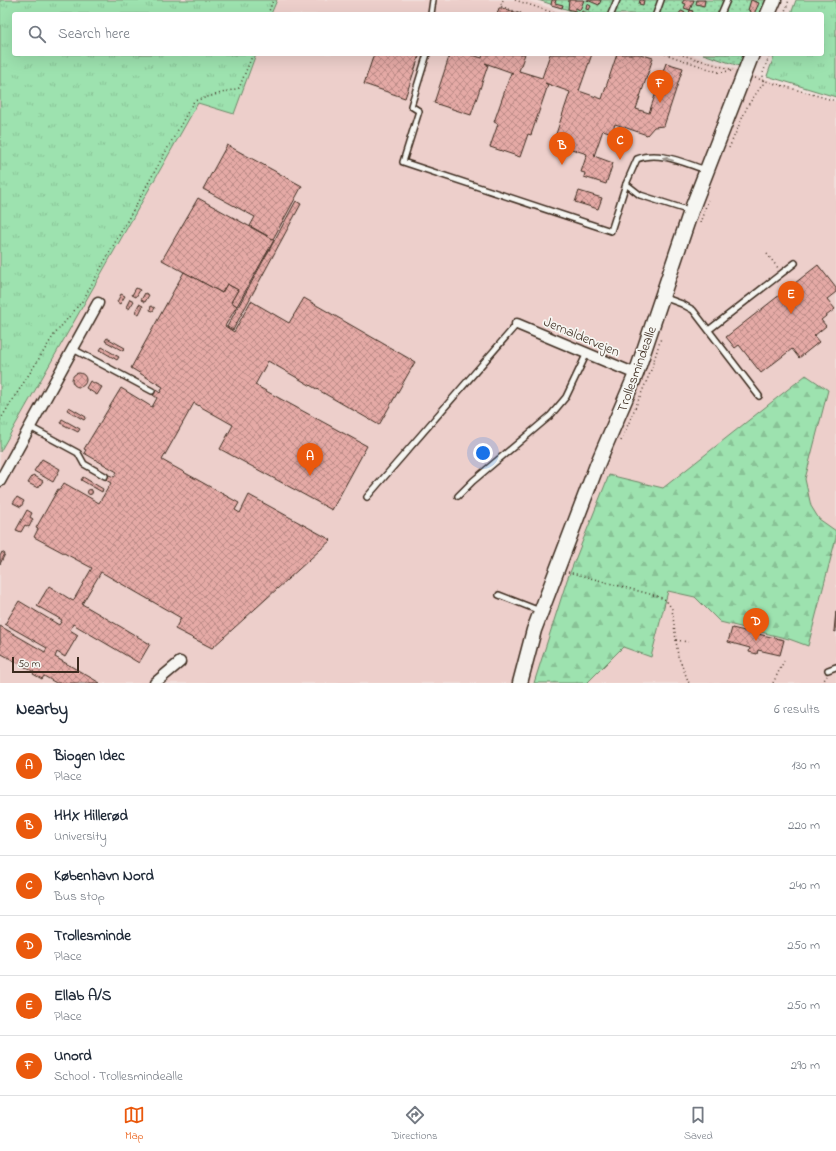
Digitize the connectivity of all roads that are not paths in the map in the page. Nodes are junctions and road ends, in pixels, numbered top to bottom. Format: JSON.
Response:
{"nodes":[{"id":1,"x":433,"y":0,"type":"edge"},
{"id":2,"x":617,"y":0,"type":"edge"},
{"id":3,"x":661,"y":0,"type":"edge"},
{"id":4,"x":727,"y":0,"type":"edge"},
{"id":5,"x":774,"y":0,"type":"edge"},
{"id":6,"x":431,"y":12,"type":"edge"},
{"id":7,"x":612,"y":12,"type":"edge"},
{"id":8,"x":657,"y":12,"type":"edge"},
{"id":9,"x":722,"y":12,"type":"edge"},
{"id":10,"x":769,"y":12,"type":"edge"},
{"id":11,"x":426,"y":56,"type":"edge"},
{"id":12,"x":751,"y":56,"type":"edge"},
{"id":13,"x":706,"y":170,"type":"junction"},
{"id":14,"x":626,"y":184,"type":"junction"},
{"id":15,"x":690,"y":211,"type":"junction"},
{"id":16,"x":795,"y":263,"type":"dead end"},
{"id":17,"x":662,"y":297,"type":"junction"},
{"id":18,"x":98,"y":303,"type":"dead end"},
{"id":19,"x":517,"y":324,"type":"joint"},
{"id":20,"x":710,"y":330,"type":"junction"},
{"id":21,"x":72,"y":349,"type":"junction"},
{"id":22,"x":587,"y":353,"type":"junction"},
{"id":23,"x":636,"y":374,"type":"junction"},
{"id":24,"x":152,"y":391,"type":"dead end"},
{"id":25,"x":759,"y":396,"type":"dead end"},
{"id":26,"x":30,"y":427,"type":"junction"},
{"id":27,"x":105,"y":476,"type":"dead end"},
{"id":28,"x":0,"y":481,"type":"edge"},
{"id":29,"x":458,"y":496,"type":"dead end"},
{"id":30,"x":367,"y":497,"type":"dead end"},
{"id":31,"x":500,"y":595,"type":"dead end"},
{"id":32,"x":541,"y":612,"type":"junction"},
{"id":33,"x":180,"y":662,"type":"dead end"},
{"id":34,"x":836,"y":667,"type":"edge"},
{"id":35,"x":829,"y":671,"type":"road end"},
{"id":36,"x":154,"y":683,"type":"edge"},
{"id":37,"x":520,"y":683,"type":"edge"}],
"edges":[{"from":1,"to":6,"type":"lane"},
{"from":2,"to":7,"type":"lane"},
{"from":3,"to":8,"type":"lane"},
{"from":4,"to":9,"type":"lane"},
{"from":5,"to":10,"type":"street"},
{"from":11,"to":14,"type":"lane"},
{"from":12,"to":13,"type":"street","name":"Trollesmindealle"},
{"from":13,"to":14,"type":"lane","one_way":true},
{"from":13,"to":15,"type":"street","name":"Trollesmindealle"},
{"from":14,"to":15,"type":"lane"},
{"from":15,"to":17,"type":"street","name":"Trollesmindealle"},
{"from":16,"to":20,"type":"lane"},
{"from":17,"to":20,"type":"lane"},
{"from":17,"to":23,"type":"street","name":"Trollesmindealle"},
{"from":18,"to":21,"type":"street"},
{"from":19,"to":22,"type":"street","name":"Jernaldervejen"},
{"from":19,"to":30,"type":"lane"},
{"from":20,"to":25,"type":"lane"},
{"from":21,"to":24,"type":"lane"},
{"from":21,"to":26,"type":"street"},
{"from":22,"to":23,"type":"street","name":"Jernaldervejen"},
{"from":22,"to":29,"type":"lane"},
{"from":23,"to":32,"type":"street","name":"Trollesmindealle"},
{"from":26,"to":27,"type":"lane"},
{"from":26,"to":28,"type":"street"},
{"from":31,"to":32,"type":"lane"},
{"from":32,"to":37,"type":"street","name":"Trollesmindealle"},
{"from":33,"to":36,"type":"street"},
{"from":34,"to":35,"type":"lane"}]}
